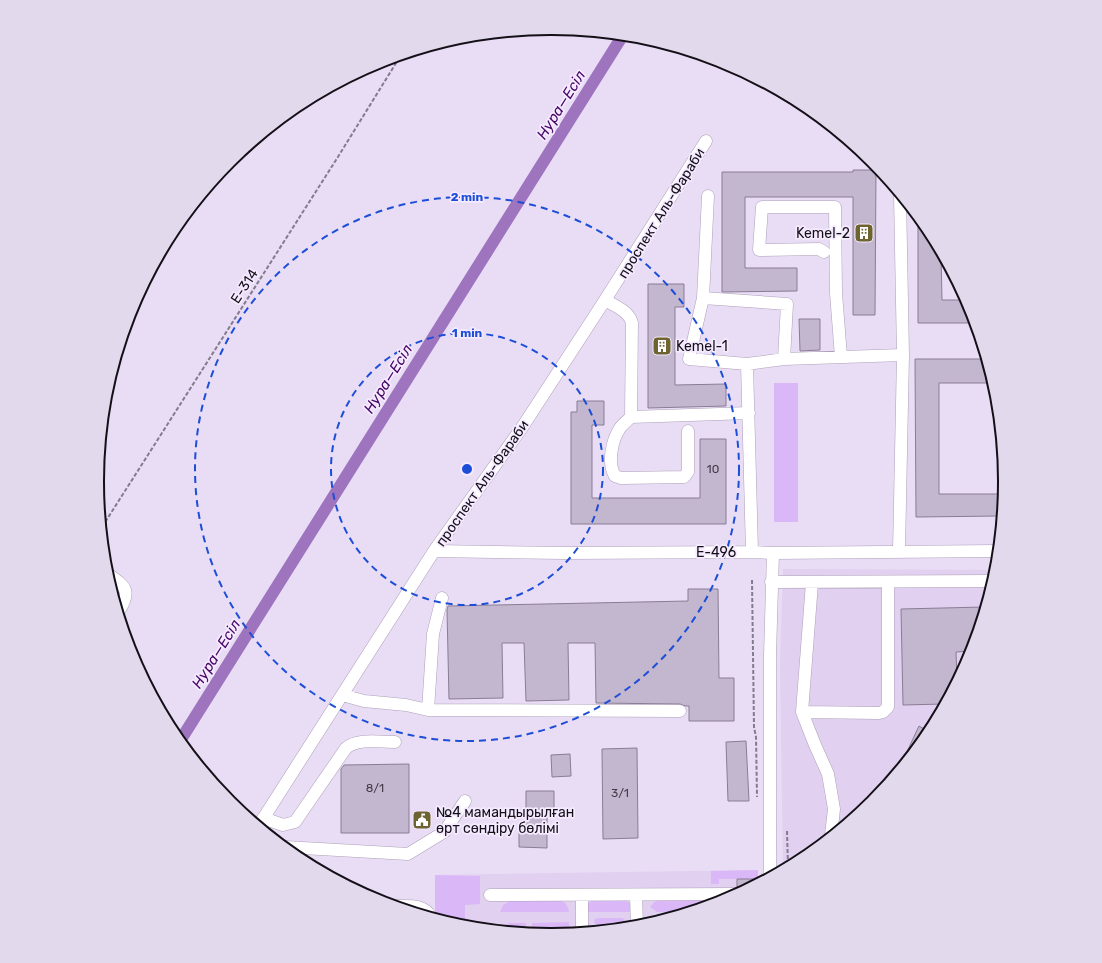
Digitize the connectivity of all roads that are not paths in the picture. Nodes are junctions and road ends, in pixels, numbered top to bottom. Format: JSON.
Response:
{"nodes":[{"id":1,"x":706,"y":141,"type":"dead end"},
{"id":2,"x":708,"y":196,"type":"dead end"},
{"id":3,"x":900,"y":204,"type":"edge"},
{"id":4,"x":824,"y":252,"type":"dead end"},
{"id":5,"x":703,"y":298,"type":"junction"},
{"id":6,"x":605,"y":300,"type":"junction"},
{"id":7,"x":903,"y":355,"type":"junction"},
{"id":8,"x":841,"y":357,"type":"junction"},
{"id":9,"x":784,"y":359,"type":"junction"},
{"id":10,"x":747,"y":364,"type":"junction"},
{"id":11,"x":749,"y":413,"type":"junction"},
{"id":12,"x":631,"y":417,"type":"junction"},
{"id":13,"x":688,"y":431,"type":"dead end"},
{"id":14,"x":434,"y":551,"type":"junction"},
{"id":15,"x":899,"y":551,"type":"junction"},
{"id":16,"x":992,"y":551,"type":"edge"},
{"id":17,"x":752,"y":552,"type":"junction"},
{"id":18,"x":773,"y":553,"type":"junction"},
{"id":19,"x":116,"y":579,"type":"edge"},
{"id":20,"x":986,"y":581,"type":"edge"},
{"id":21,"x":771,"y":582,"type":"junction"},
{"id":22,"x":812,"y":582,"type":"junction"},
{"id":23,"x":888,"y":582,"type":"junction"},
{"id":24,"x":442,"y":598,"type":"dead end"},
{"id":25,"x":122,"y":605,"type":"edge"},
{"id":26,"x":342,"y":695,"type":"junction"},
{"id":27,"x":428,"y":710,"type":"junction"},
{"id":28,"x":680,"y":711,"type":"dead end"},
{"id":29,"x":802,"y":712,"type":"junction"},
{"id":30,"x":395,"y":742,"type":"dead end"},
{"id":31,"x":465,"y":801,"type":"dead end"},
{"id":32,"x":262,"y":821,"type":"edge"},
{"id":33,"x":263,"y":822,"type":"edge"},
{"id":34,"x":832,"y":828,"type":"edge"},
{"id":35,"x":297,"y":849,"type":"edge"},
{"id":36,"x":770,"y":870,"type":"edge"},
{"id":37,"x":722,"y":894,"type":"edge"},
{"id":38,"x":490,"y":895,"type":"dead end"},
{"id":39,"x":582,"y":895,"type":"junction"},
{"id":40,"x":636,"y":895,"type":"junction"},
{"id":41,"x":637,"y":919,"type":"edge"},
{"id":42,"x":582,"y":927,"type":"edge"}],
"edges":[{"from":1,"to":6,"type":"street","name":"проспект Аль-Фараби"},
{"from":2,"to":5,"type":"street"},
{"from":3,"to":7,"type":"street"},
{"from":4,"to":8,"type":"street"},
{"from":5,"to":9,"type":"street"},
{"from":5,"to":10,"type":"street"},
{"from":6,"to":12,"type":"street"},
{"from":6,"to":14,"type":"street","name":"проспект Аль-Фараби"},
{"from":7,"to":8,"type":"street"},
{"from":7,"to":15,"type":"street"},
{"from":8,"to":9,"type":"street"},
{"from":9,"to":10,"type":"street"},
{"from":10,"to":11,"type":"street"},
{"from":11,"to":12,"type":"street"},
{"from":11,"to":17,"type":"street"},
{"from":12,"to":13,"type":"street"},
{"from":14,"to":17,"type":"street","name":"E-496"},
{"from":14,"to":26,"type":"street","name":"проспект Аль-Фараби"},
{"from":15,"to":16,"type":"street","name":"E-496"},
{"from":15,"to":18,"type":"street","name":"E-496"},
{"from":17,"to":18,"type":"street","name":"E-496"},
{"from":18,"to":21,"type":"street"},
{"from":19,"to":25,"type":"street"},
{"from":20,"to":23,"type":"street"},
{"from":21,"to":22,"type":"street"},
{"from":21,"to":36,"type":"street"},
{"from":22,"to":23,"type":"street"},
{"from":22,"to":29,"type":"street"},
{"from":23,"to":29,"type":"street"},
{"from":24,"to":27,"type":"street"},
{"from":26,"to":27,"type":"street"},
{"from":26,"to":32,"type":"street","name":"проспект Аль-Фараби"},
{"from":27,"to":28,"type":"street"},
{"from":29,"to":34,"type":"street"},
{"from":30,"to":33,"type":"street"},
{"from":31,"to":35,"type":"street"},
{"from":37,"to":40,"type":"street"},
{"from":38,"to":39,"type":"street"},
{"from":39,"to":40,"type":"street"},
{"from":39,"to":42,"type":"street"},
{"from":40,"to":41,"type":"street"}]}
